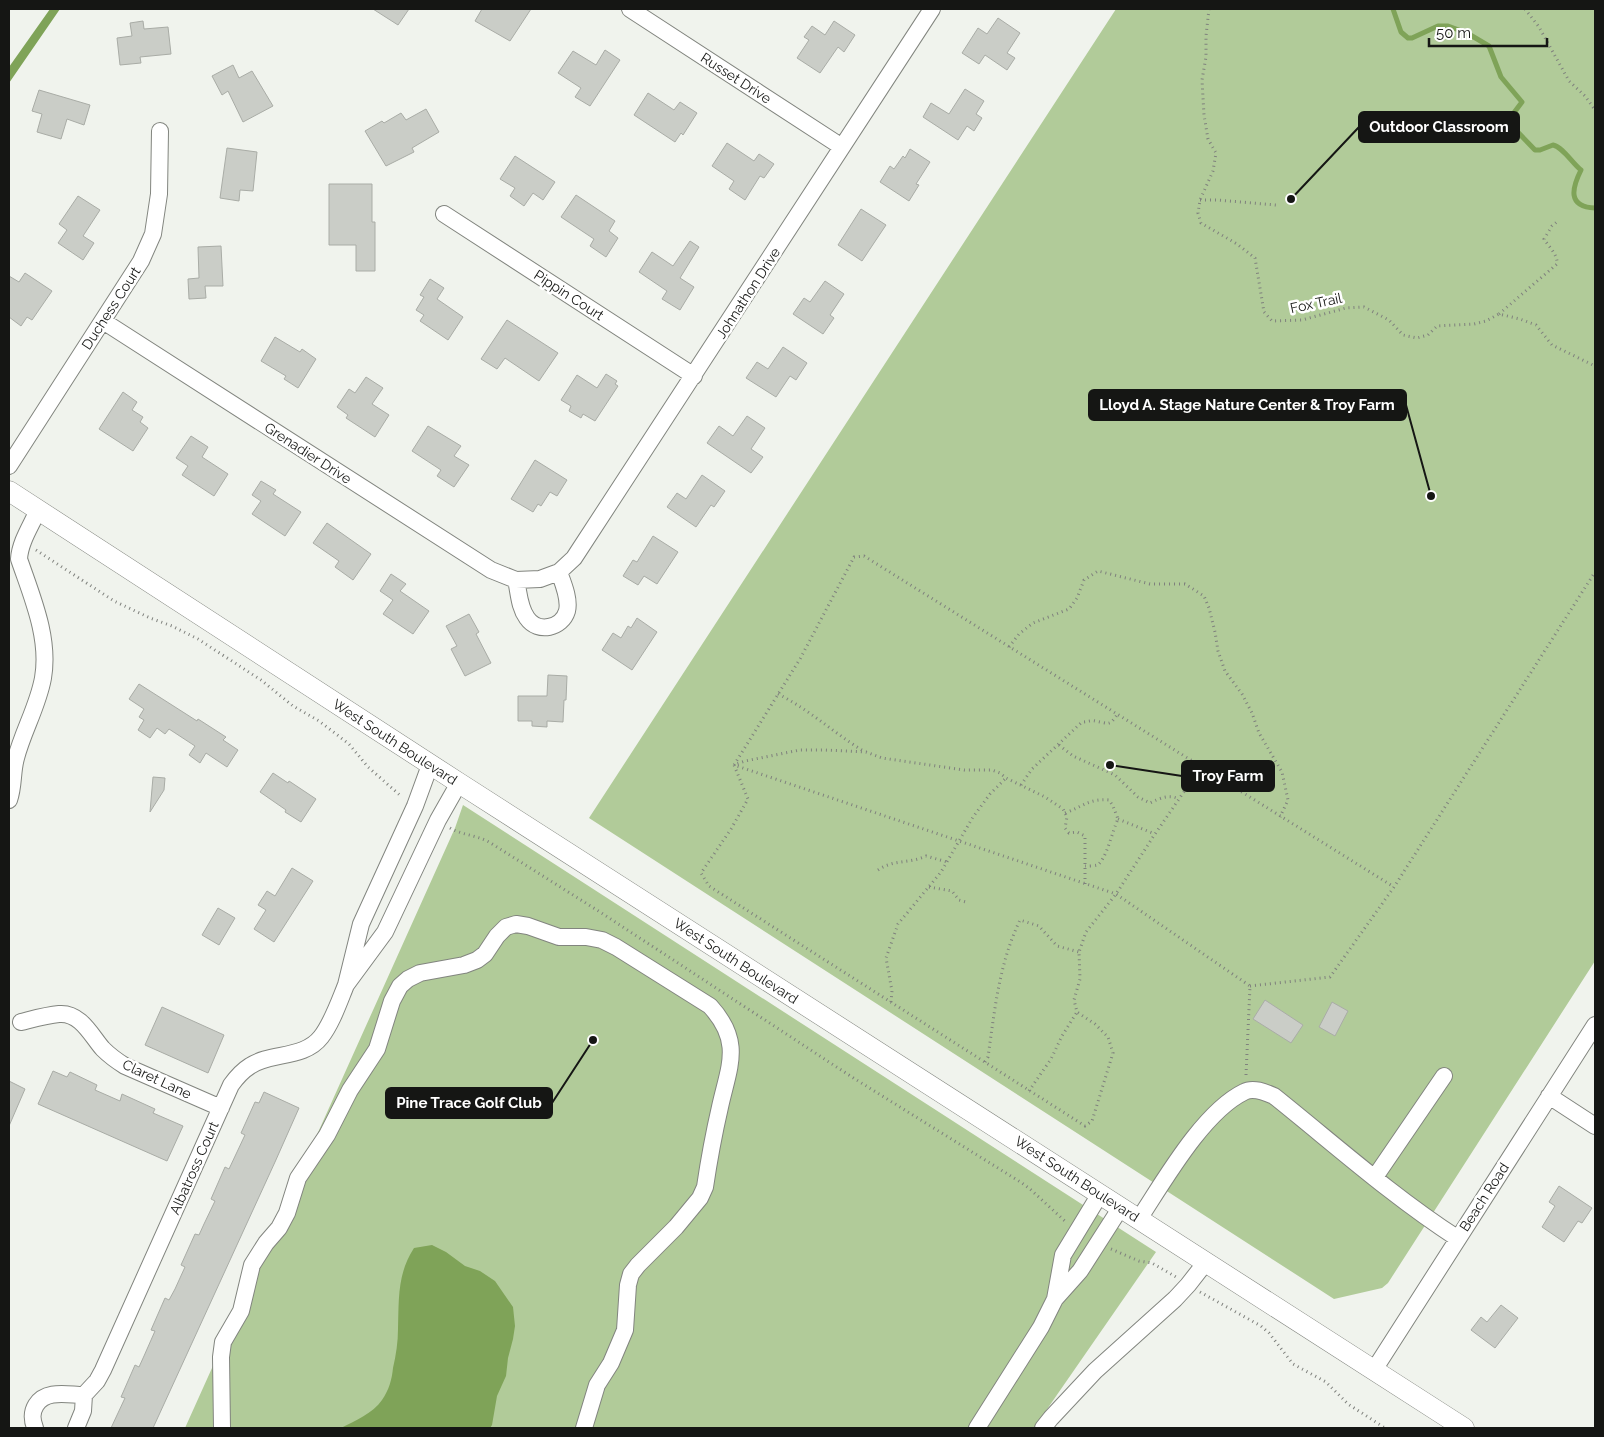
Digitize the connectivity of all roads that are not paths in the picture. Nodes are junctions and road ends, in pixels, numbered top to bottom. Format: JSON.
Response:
{"nodes":[{"id":1,"x":630,"y":9,"type":"edge"},
{"id":2,"x":932,"y":9,"type":"edge"},
{"id":3,"x":160,"y":131,"type":"dead end"},
{"id":4,"x":842,"y":147,"type":"junction"},
{"id":5,"x":444,"y":214,"type":"dead end"},
{"id":6,"x":103,"y":321,"type":"junction"},
{"id":7,"x":694,"y":376,"type":"junction"},
{"id":8,"x":9,"y":466,"type":"edge"},
{"id":9,"x":9,"y":491,"type":"edge"},
{"id":10,"x":38,"y":510,"type":"junction"},
{"id":11,"x":559,"y":572,"type":"junction"},
{"id":12,"x":516,"y":580,"type":"junction"},
{"id":13,"x":540,"y":580,"type":"joint"},
{"id":14,"x":430,"y":765,"type":"junction"},
{"id":15,"x":460,"y":784,"type":"junction"},
{"id":16,"x":9,"y":800,"type":"edge"},
{"id":17,"x":386,"y":871,"type":"junction"},
{"id":18,"x":409,"y":879,"type":"junction"},
{"id":19,"x":346,"y":985,"type":"junction"},
{"id":20,"x":21,"y":1022,"type":"dead end"},
{"id":21,"x":1595,"y":1025,"type":"edge"},
{"id":22,"x":1444,"y":1076,"type":"dead end"},
{"id":23,"x":1549,"y":1096,"type":"junction"},
{"id":24,"x":221,"y":1108,"type":"junction"},
{"id":25,"x":1595,"y":1126,"type":"edge"},
{"id":26,"x":1375,"y":1178,"type":"junction"},
{"id":27,"x":1100,"y":1194,"type":"junction"},
{"id":28,"x":1120,"y":1207,"type":"junction"},
{"id":29,"x":1139,"y":1219,"type":"junction"},
{"id":30,"x":1458,"y":1238,"type":"junction"},
{"id":31,"x":1206,"y":1262,"type":"junction"},
{"id":32,"x":1055,"y":1299,"type":"junction"},
{"id":33,"x":1374,"y":1370,"type":"junction"},
{"id":34,"x":84,"y":1395,"type":"junction"},
{"id":35,"x":34,"y":1428,"type":"edge"},
{"id":36,"x":76,"y":1428,"type":"edge"},
{"id":37,"x":222,"y":1428,"type":"edge"},
{"id":38,"x":584,"y":1428,"type":"edge"},
{"id":39,"x":977,"y":1428,"type":"edge"},
{"id":40,"x":1043,"y":1428,"type":"edge"},
{"id":41,"x":1464,"y":1428,"type":"edge"}],
"edges":[{"from":1,"to":4,"type":"street","name":"Russet Drive"},
{"from":2,"to":4,"type":"street","name":"Johnathon Drive"},
{"from":3,"to":6,"type":"street","name":"Duchess Court"},
{"from":4,"to":7,"type":"street","name":"Johnathon Drive"},
{"from":5,"to":7,"type":"street","name":"Pippin Court"},
{"from":6,"to":8,"type":"street","name":"Duchess Court"},
{"from":6,"to":12,"type":"street","name":"Grenadier Drive"},
{"from":7,"to":11,"type":"street","name":"Johnathon Drive"},
{"from":9,"to":10,"type":"main road","name":"West South Boulevard"},
{"from":10,"to":14,"type":"main road","name":"West South Boulevard"},
{"from":10,"to":16,"type":"street"},
{"from":11,"to":12,"type":"street"},
{"from":11,"to":13,"type":"street","name":"Johnathon Drive"},
{"from":12,"to":13,"type":"street","name":"Grenadier Drive"},
{"from":14,"to":15,"type":"main road","name":"West South Boulevard"},
{"from":14,"to":17,"type":"street","name":"Albatross Court"},
{"from":15,"to":18,"type":"street","name":"Albatross Court"},
{"from":15,"to":27,"type":"main road","name":"West South Boulevard"},
{"from":17,"to":18,"type":"street"},
{"from":17,"to":19,"type":"street","name":"Albatross Court"},
{"from":18,"to":19,"type":"street","name":"Albatross Court"},
{"from":19,"to":24,"type":"street","name":"Albatross Court"},
{"from":20,"to":24,"type":"street","name":"Claret Lane"},
{"from":21,"to":23,"type":"street","name":"Beach Road"},
{"from":22,"to":26,"type":"street"},
{"from":23,"to":25,"type":"street"},
{"from":23,"to":30,"type":"street","name":"Beach Road"},
{"from":24,"to":34,"type":"street","name":"Albatross Court"},
{"from":26,"to":29,"type":"street"},
{"from":26,"to":30,"type":"street"},
{"from":27,"to":28,"type":"main road","name":"West South Boulevard"},
{"from":27,"to":32,"type":"street"},
{"from":28,"to":29,"type":"main road","name":"West South Boulevard"},
{"from":28,"to":32,"type":"street"},
{"from":29,"to":31,"type":"main road","name":"West South Boulevard"},
{"from":30,"to":33,"type":"street","name":"Beach Road"},
{"from":31,"to":33,"type":"main road","name":"West South Boulevard"},
{"from":31,"to":40,"type":"street"},
{"from":32,"to":39,"type":"street"},
{"from":33,"to":41,"type":"main road","name":"West South Boulevard"},
{"from":34,"to":35,"type":"street"},
{"from":34,"to":36,"type":"street","name":"Albatross Court"},
{"from":37,"to":38,"type":"street"}]}
